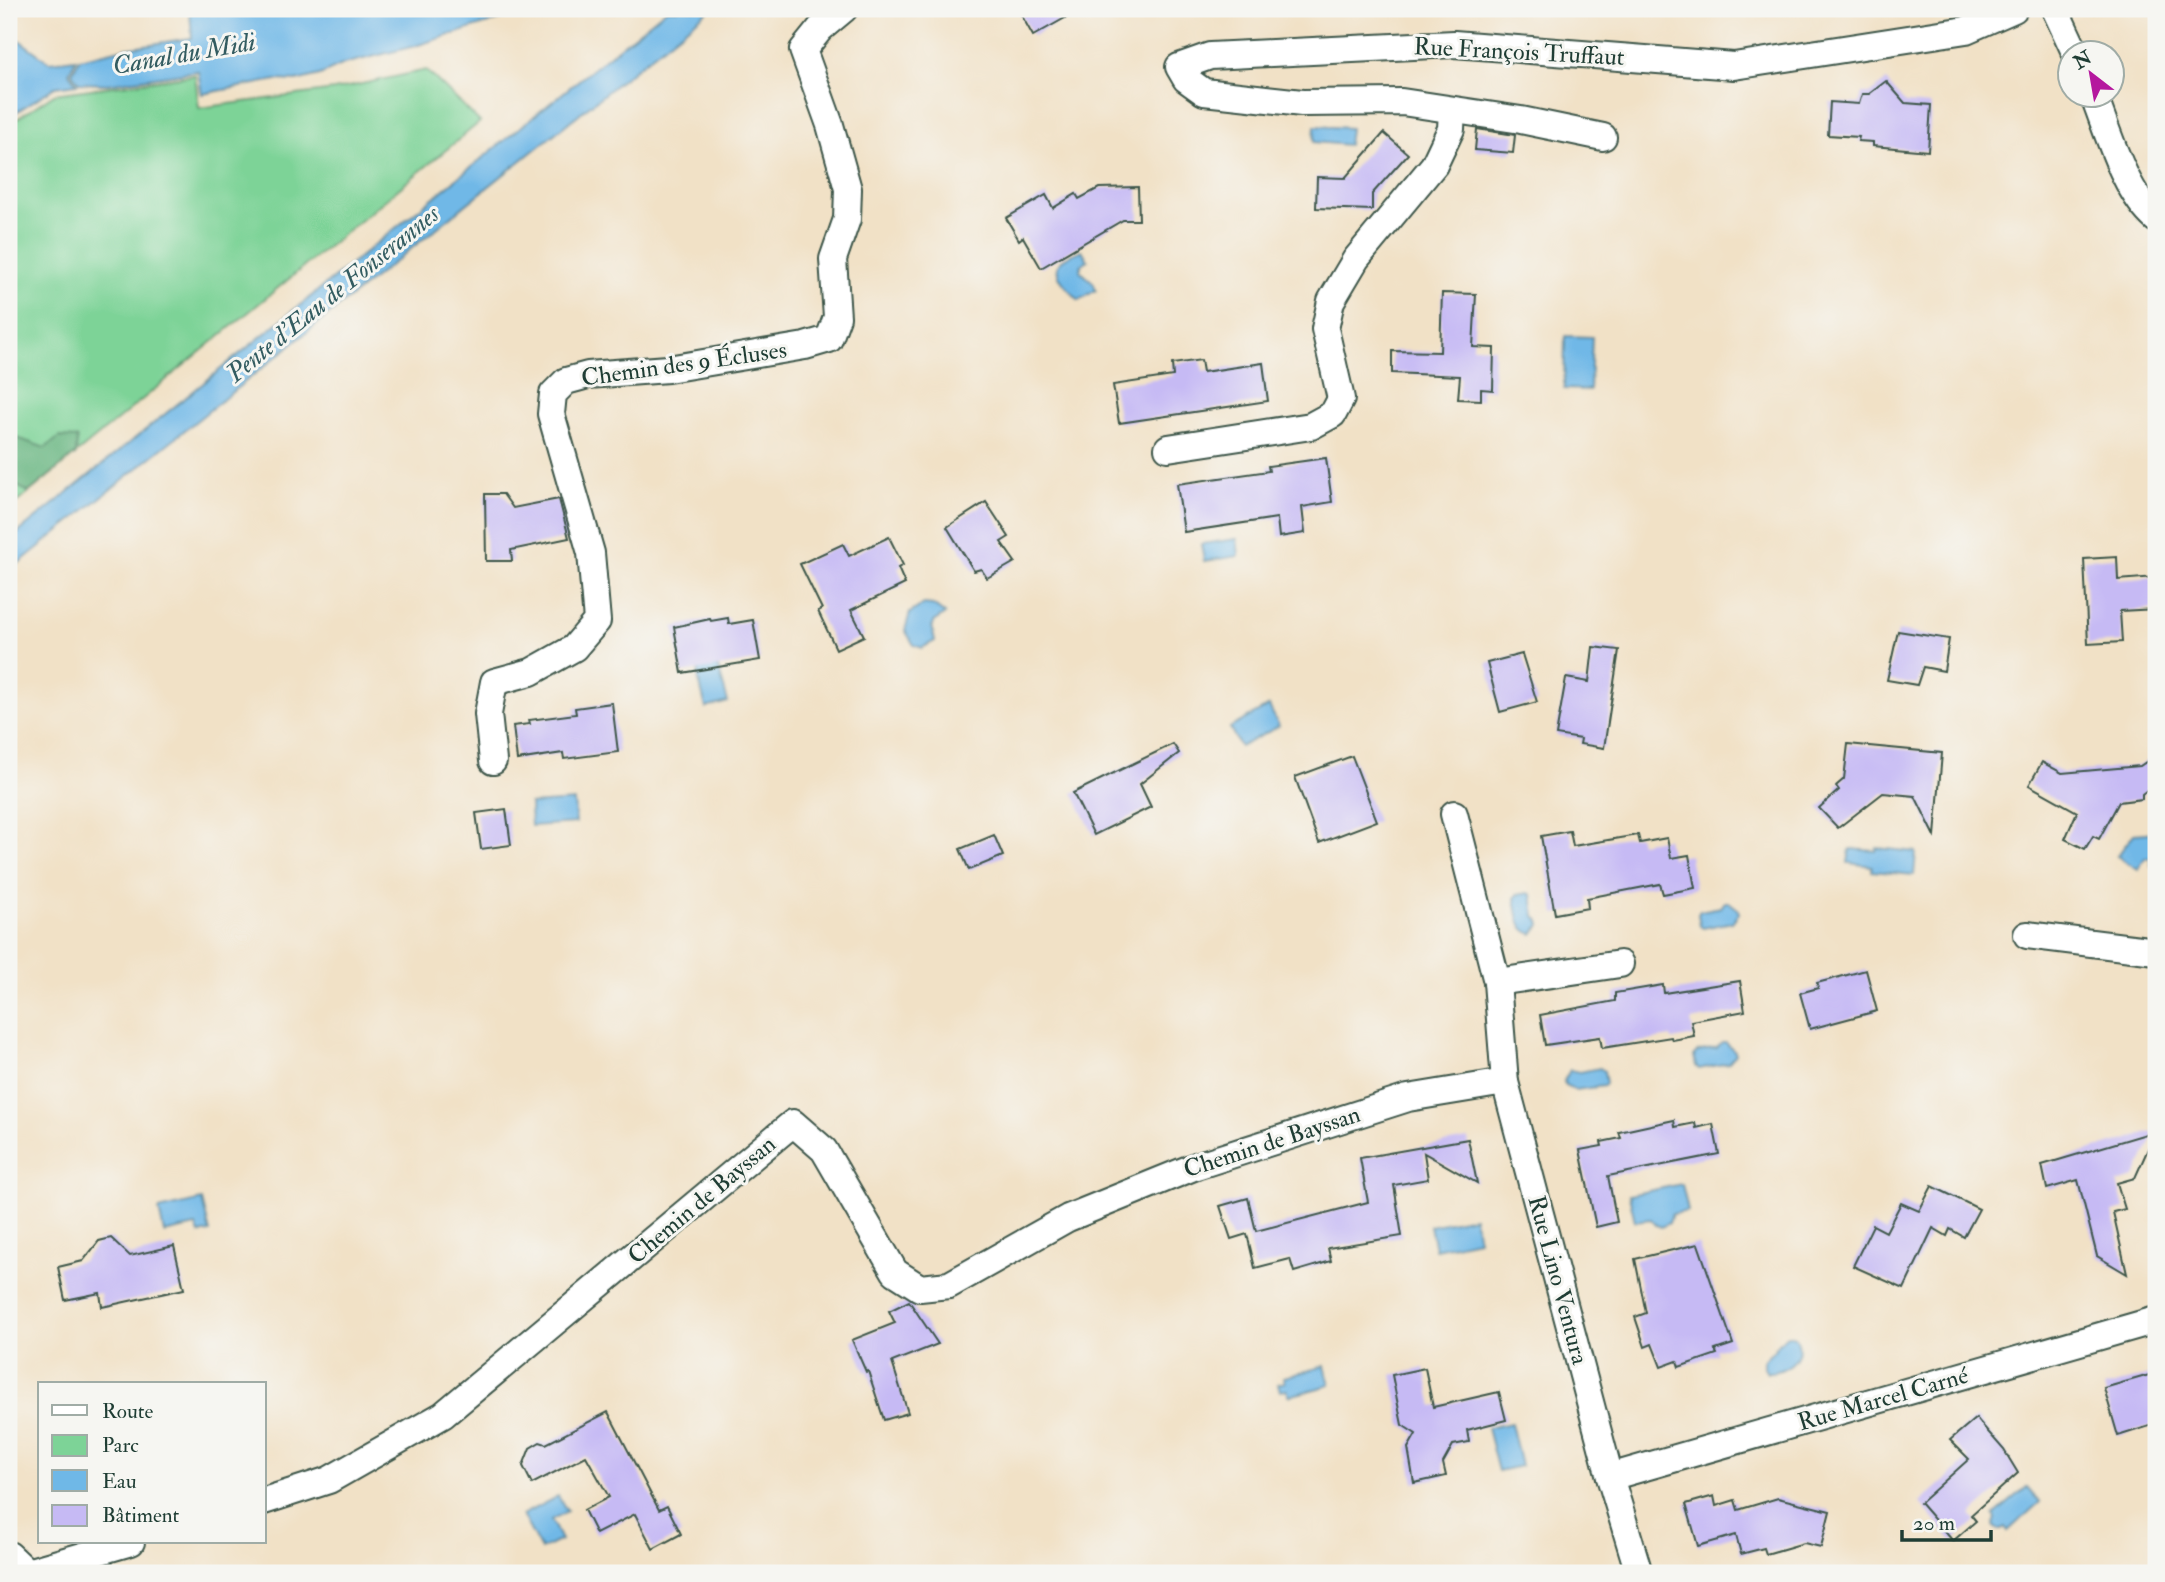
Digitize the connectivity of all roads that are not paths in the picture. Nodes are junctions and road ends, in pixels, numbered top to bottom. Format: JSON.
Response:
{"nodes":[{"id":1,"x":844,"y":9,"type":"edge"},
{"id":2,"x":2014,"y":9,"type":"edge"},
{"id":3,"x":2055,"y":9,"type":"edge"},
{"id":4,"x":2068,"y":38,"type":"edge"},
{"id":5,"x":2099,"y":108,"type":"edge"},
{"id":6,"x":1452,"y":110,"type":"junction"},
{"id":7,"x":1603,"y":137,"type":"dead end"},
{"id":8,"x":2156,"y":219,"type":"edge"},
{"id":9,"x":1168,"y":448,"type":"dead end"},
{"id":10,"x":493,"y":761,"type":"dead end"},
{"id":11,"x":1454,"y":814,"type":"dead end"},
{"id":12,"x":2027,"y":935,"type":"dead end"},
{"id":13,"x":2156,"y":951,"type":"edge"},
{"id":14,"x":1619,"y":964,"type":"dead end"},
{"id":15,"x":1497,"y":982,"type":"junction"},
{"id":16,"x":1505,"y":1082,"type":"junction"},
{"id":17,"x":2156,"y":1320,"type":"edge"},
{"id":18,"x":1611,"y":1477,"type":"junction"},
{"id":19,"x":266,"y":1499,"type":"edge"},
{"id":20,"x":122,"y":1544,"type":"edge"},
{"id":21,"x":21,"y":1567,"type":"edge"},
{"id":22,"x":1639,"y":1573,"type":"edge"}],
"edges":[{"from":1,"to":10,"type":"street","name":"Chemin des 9 Écluses"},
{"from":2,"to":6,"type":"street","name":"Rue François Truffaut"},
{"from":3,"to":4,"type":"street"},
{"from":5,"to":8,"type":"street"},
{"from":6,"to":7,"type":"street","name":"Rue François Truffaut"},
{"from":6,"to":9,"type":"street"},
{"from":11,"to":15,"type":"street","name":"Rue Lino Ventura"},
{"from":12,"to":13,"type":"street"},
{"from":14,"to":15,"type":"street"},
{"from":15,"to":16,"type":"street","name":"Rue Lino Ventura"},
{"from":16,"to":18,"type":"street","name":"Rue Lino Ventura"},
{"from":16,"to":19,"type":"street","name":"Chemin de Bayssan"},
{"from":17,"to":18,"type":"street","name":"Rue Marcel Carné"},
{"from":18,"to":22,"type":"street","name":"Rue Lino Ventura"},
{"from":20,"to":21,"type":"street"}]}
